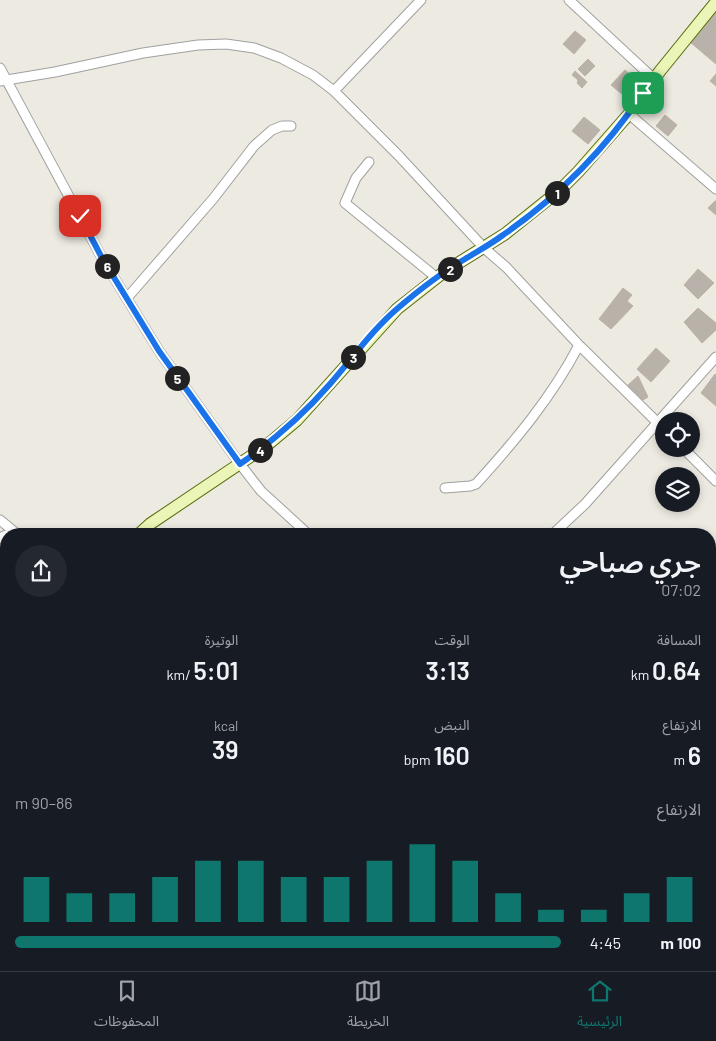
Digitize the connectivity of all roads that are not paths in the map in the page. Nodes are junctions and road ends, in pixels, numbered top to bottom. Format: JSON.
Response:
{"nodes":[{"id":1,"x":421,"y":0,"type":"edge"},
{"id":2,"x":574,"y":2,"type":"edge"},
{"id":3,"x":716,"y":2,"type":"edge"},
{"id":4,"x":0,"y":68,"type":"edge"},
{"id":5,"x":654,"y":79,"type":"junction"},
{"id":6,"x":3,"y":81,"type":"edge"},
{"id":7,"x":334,"y":91,"type":"junction"},
{"id":8,"x":629,"y":114,"type":"junction"},
{"id":9,"x":291,"y":126,"type":"dead end"},
{"id":10,"x":369,"y":162,"type":"dead end"},
{"id":11,"x":716,"y":190,"type":"edge"},
{"id":12,"x":484,"y":248,"type":"junction"},
{"id":13,"x":437,"y":278,"type":"junction"},
{"id":14,"x":127,"y":298,"type":"junction"},
{"id":15,"x":579,"y":345,"type":"junction"},
{"id":16,"x":716,"y":357,"type":"edge"},
{"id":17,"x":666,"y":412,"type":"edge"},
{"id":18,"x":655,"y":420,"type":"edge"},
{"id":19,"x":655,"y":424,"type":"edge"},
{"id":20,"x":692,"y":457,"type":"edge"},
{"id":21,"x":240,"y":464,"type":"junction"},
{"id":22,"x":716,"y":481,"type":"edge"},
{"id":23,"x":445,"y":488,"type":"dead end"},
{"id":24,"x":147,"y":528,"type":"edge"},
{"id":25,"x":301,"y":528,"type":"edge"},
{"id":26,"x":559,"y":528,"type":"edge"}],
"edges":[{"from":1,"to":7,"type":"street"},
{"from":2,"to":5,"type":"street"},
{"from":3,"to":5,"type":"street"},
{"from":4,"to":6,"type":"street"},
{"from":5,"to":8,"type":"street"},
{"from":6,"to":7,"type":"street"},
{"from":6,"to":14,"type":"street"},
{"from":7,"to":12,"type":"street"},
{"from":8,"to":11,"type":"street"},
{"from":8,"to":12,"type":"street"},
{"from":9,"to":14,"type":"street"},
{"from":10,"to":13,"type":"street"},
{"from":12,"to":13,"type":"street"},
{"from":12,"to":15,"type":"street"},
{"from":13,"to":21,"type":"street"},
{"from":14,"to":21,"type":"street"},
{"from":15,"to":18,"type":"street"},
{"from":15,"to":23,"type":"street"},
{"from":16,"to":17,"type":"street"},
{"from":19,"to":26,"type":"street"},
{"from":20,"to":22,"type":"street"},
{"from":21,"to":24,"type":"street"},
{"from":21,"to":25,"type":"street"}]}
